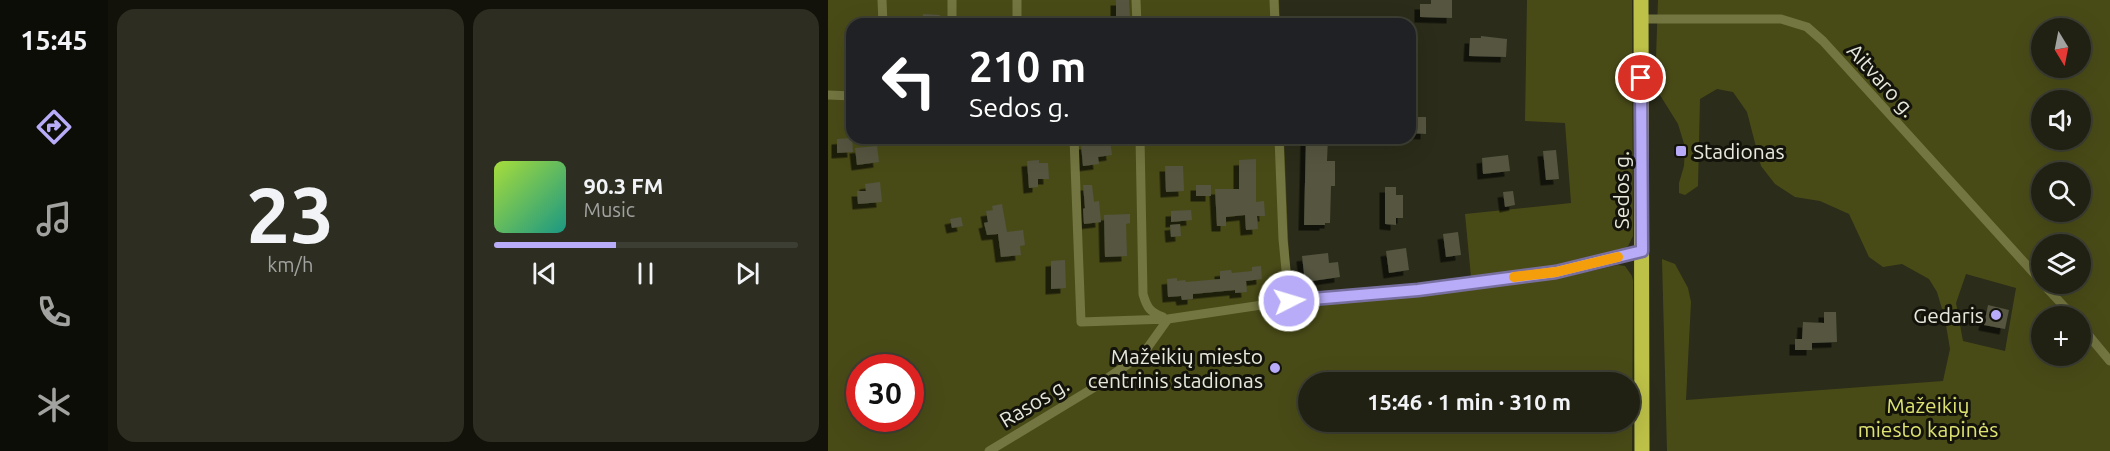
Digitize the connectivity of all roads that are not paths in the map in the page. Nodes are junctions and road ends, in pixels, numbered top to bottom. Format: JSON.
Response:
{"nodes":[{"id":1,"x":882,"y":0,"type":"edge"},
{"id":2,"x":952,"y":0,"type":"edge"},
{"id":3,"x":1017,"y":0,"type":"edge"},
{"id":4,"x":1136,"y":0,"type":"edge"},
{"id":5,"x":1274,"y":0,"type":"edge"},
{"id":6,"x":1641,"y":0,"type":"edge"},
{"id":7,"x":883,"y":18,"type":"edge"},
{"id":8,"x":952,"y":18,"type":"edge"},
{"id":9,"x":1017,"y":18,"type":"edge"},
{"id":10,"x":1137,"y":18,"type":"edge"},
{"id":11,"x":1275,"y":18,"type":"edge"},
{"id":12,"x":1641,"y":20,"type":"junction"},
{"id":13,"x":828,"y":95,"type":"edge"},
{"id":14,"x":846,"y":96,"type":"edge"},
{"id":15,"x":1074,"y":144,"type":"edge"},
{"id":16,"x":1140,"y":144,"type":"edge"},
{"id":17,"x":1279,"y":144,"type":"edge"},
{"id":18,"x":1642,"y":251,"type":"junction"},
{"id":19,"x":2031,"y":271,"type":"edge"},
{"id":20,"x":2052,"y":294,"type":"edge"},
{"id":21,"x":1289,"y":301,"type":"junction"},
{"id":22,"x":2064,"y":306,"type":"edge"},
{"id":23,"x":1168,"y":319,"type":"junction"},
{"id":24,"x":2091,"y":338,"type":"edge"},
{"id":25,"x":2110,"y":361,"type":"edge"},
{"id":26,"x":989,"y":451,"type":"edge"},
{"id":27,"x":1642,"y":451,"type":"edge"}],
"edges":[{"from":1,"to":7,"type":"street"},
{"from":2,"to":8,"type":"street"},
{"from":3,"to":9,"type":"street"},
{"from":4,"to":10,"type":"street"},
{"from":5,"to":11,"type":"street"},
{"from":6,"to":12,"type":"main road","name":"Sedos g."},
{"from":12,"to":18,"type":"main road","name":"Sedos g."},
{"from":12,"to":19,"type":"street","name":"Aitvaro g."},
{"from":13,"to":14,"type":"street"},
{"from":15,"to":23,"type":"street"},
{"from":16,"to":23,"type":"street"},
{"from":17,"to":21,"type":"street"},
{"from":18,"to":21,"type":"street"},
{"from":18,"to":27,"type":"main road","name":"Sedos g."},
{"from":20,"to":22,"type":"street","name":"Aitvaro g."},
{"from":21,"to":23,"type":"street"},
{"from":23,"to":26,"type":"street","name":"Rasos g."},
{"from":24,"to":25,"type":"street"}]}
